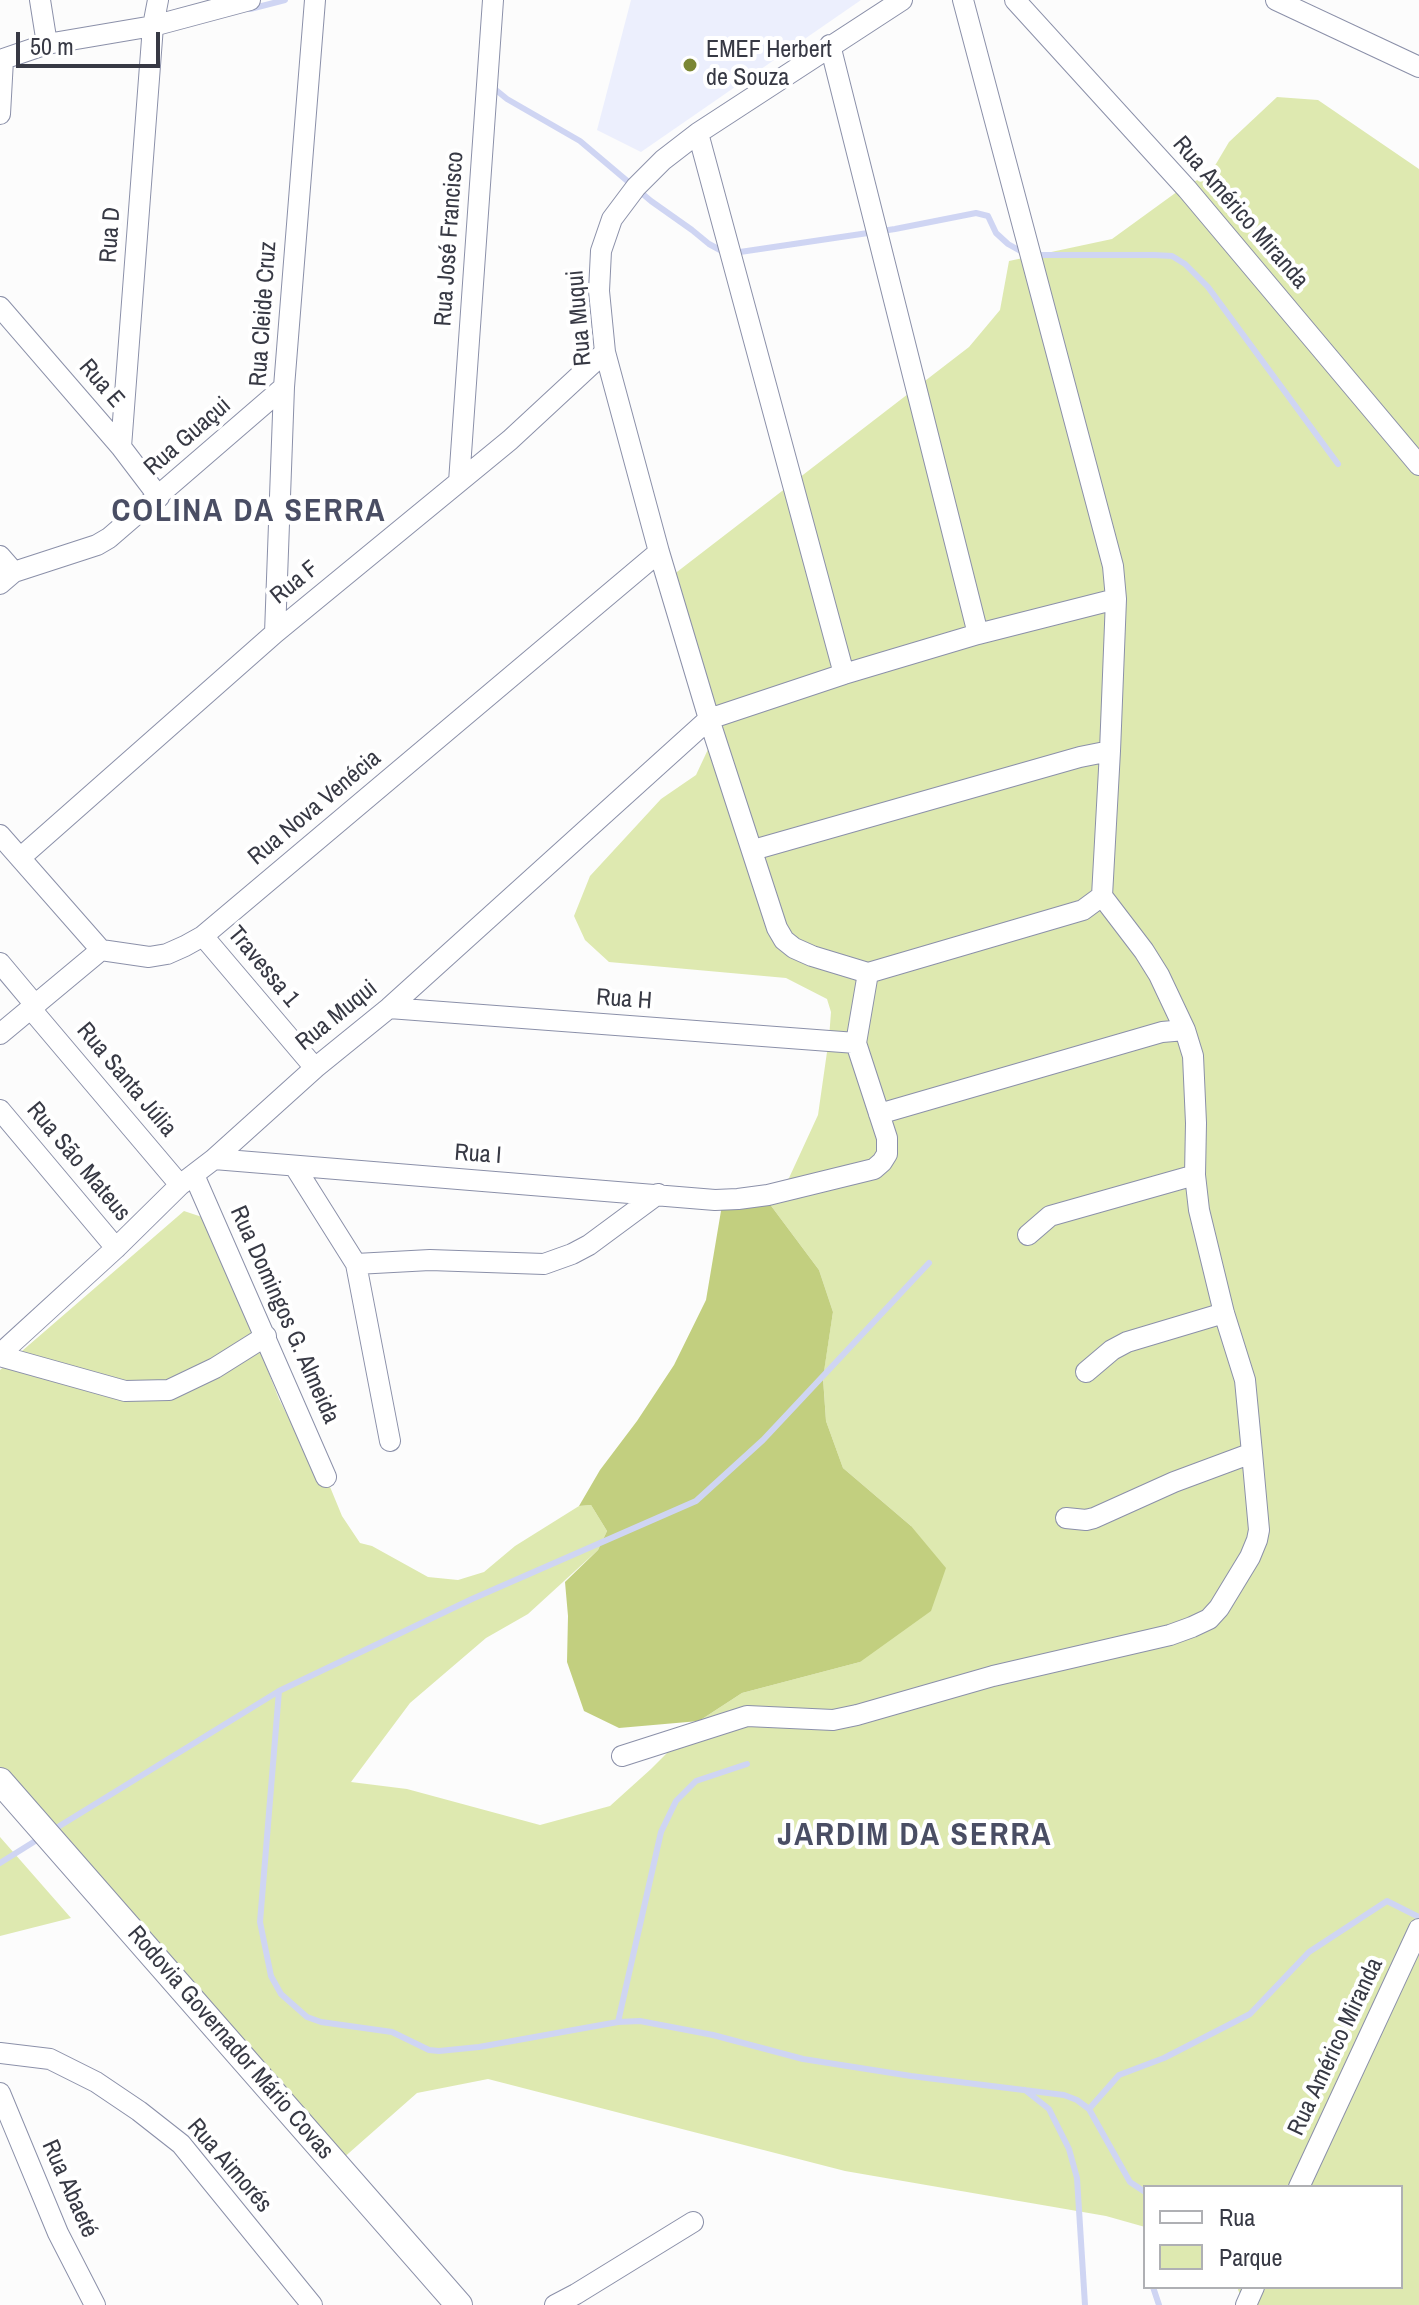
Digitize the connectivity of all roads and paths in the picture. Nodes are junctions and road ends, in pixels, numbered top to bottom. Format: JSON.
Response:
{"nodes":[{"id":1,"x":40,"y":0,"type":"edge"},
{"id":2,"x":158,"y":0,"type":"edge"},
{"id":3,"x":250,"y":0,"type":"edge"},
{"id":4,"x":315,"y":0,"type":"edge"},
{"id":5,"x":493,"y":0,"type":"edge"},
{"id":6,"x":902,"y":0,"type":"edge"},
{"id":7,"x":963,"y":0,"type":"edge"},
{"id":8,"x":1015,"y":0,"type":"edge"},
{"id":9,"x":1276,"y":0,"type":"edge"},
{"id":10,"x":153,"y":26,"type":"junction"},
{"id":11,"x":47,"y":44,"type":"junction"},
{"id":12,"x":830,"y":45,"type":"junction"},
{"id":13,"x":1,"y":60,"type":"edge"},
{"id":14,"x":1419,"y":67,"type":"edge"},
{"id":15,"x":0,"y":114,"type":"edge"},
{"id":16,"x":698,"y":133,"type":"junction"},
{"id":17,"x":0,"y":307,"type":"edge"},
{"id":18,"x":605,"y":352,"type":"junction"},
{"id":19,"x":284,"y":387,"type":"junction"},
{"id":20,"x":121,"y":447,"type":"junction"},
{"id":21,"x":1419,"y":465,"type":"edge"},
{"id":22,"x":459,"y":482,"type":"junction"},
{"id":23,"x":159,"y":497,"type":"junction"},
{"id":24,"x":659,"y":552,"type":"junction"},
{"id":25,"x":0,"y":556,"type":"edge"},
{"id":26,"x":7,"y":578,"type":"edge"},
{"id":27,"x":1116,"y":599,"type":"junction"},
{"id":28,"x":275,"y":633,"type":"junction"},
{"id":29,"x":978,"y":634,"type":"junction"},
{"id":30,"x":844,"y":674,"type":"junction"},
{"id":31,"x":709,"y":719,"type":"junction"},
{"id":32,"x":1110,"y":751,"type":"junction"},
{"id":33,"x":0,"y":835,"type":"edge"},
{"id":34,"x":753,"y":850,"type":"junction"},
{"id":35,"x":20,"y":858,"type":"junction"},
{"id":36,"x":1102,"y":896,"type":"junction"},
{"id":37,"x":203,"y":936,"type":"junction"},
{"id":38,"x":101,"y":950,"type":"junction"},
{"id":39,"x":0,"y":963,"type":"edge"},
{"id":40,"x":868,"y":973,"type":"junction"},
{"id":41,"x":33,"y":1008,"type":"junction"},
{"id":42,"x":389,"y":1008,"type":"junction"},
{"id":43,"x":1185,"y":1030,"type":"junction"},
{"id":44,"x":0,"y":1034,"type":"edge"},
{"id":45,"x":856,"y":1043,"type":"junction"},
{"id":46,"x":315,"y":1068,"type":"junction"},
{"id":47,"x":0,"y":1110,"type":"edge"},
{"id":48,"x":879,"y":1114,"type":"junction"},
{"id":49,"x":214,"y":1159,"type":"junction"},
{"id":50,"x":295,"y":1167,"type":"junction"},
{"id":51,"x":1195,"y":1175,"type":"junction"},
{"id":52,"x":187,"y":1180,"type":"junction"},
{"id":53,"x":658,"y":1194,"type":"junction"},
{"id":54,"x":1028,"y":1235,"type":"dead end"},
{"id":55,"x":116,"y":1248,"type":"junction"},
{"id":56,"x":356,"y":1264,"type":"junction"},
{"id":57,"x":1224,"y":1313,"type":"junction"},
{"id":58,"x":266,"y":1336,"type":"junction"},
{"id":59,"x":0,"y":1355,"type":"edge"},
{"id":60,"x":1086,"y":1372,"type":"dead end"},
{"id":61,"x":390,"y":1441,"type":"dead end"},
{"id":62,"x":1252,"y":1453,"type":"junction"},
{"id":63,"x":326,"y":1477,"type":"dead end"},
{"id":64,"x":1066,"y":1518,"type":"dead end"},
{"id":65,"x":622,"y":1756,"type":"dead end"},
{"id":66,"x":0,"y":1781,"type":"edge"},
{"id":67,"x":1419,"y":1929,"type":"edge"},
{"id":68,"x":0,"y":2053,"type":"edge"},
{"id":69,"x":0,"y":2093,"type":"edge"},
{"id":70,"x":1300,"y":2185,"type":"edge"},
{"id":71,"x":693,"y":2222,"type":"dead end"},
{"id":72,"x":95,"y":2305,"type":"edge"},
{"id":73,"x":312,"y":2305,"type":"edge"},
{"id":74,"x":459,"y":2305,"type":"edge"},
{"id":75,"x":555,"y":2305,"type":"edge"}],
"edges":[{"from":1,"to":11,"type":"street"},
{"from":2,"to":10,"type":"street","name":"Rua D"},
{"from":3,"to":10,"type":"street"},
{"from":4,"to":19,"type":"street","name":"Rua Cleide Cruz"},
{"from":5,"to":22,"type":"street","name":"Rua José Francisco"},
{"from":6,"to":12,"type":"street","name":"Rua Muqui"},
{"from":7,"to":27,"type":"street"},
{"from":8,"to":21,"type":"street","name":"Rua Américo Miranda"},
{"from":9,"to":14,"type":"street"},
{"from":10,"to":11,"type":"street"},
{"from":10,"to":20,"type":"street","name":"Rua D"},
{"from":11,"to":13,"type":"street"},
{"from":12,"to":16,"type":"street","name":"Rua Muqui"},
{"from":12,"to":29,"type":"street"},
{"from":13,"to":15,"type":"street"},
{"from":16,"to":18,"type":"street","name":"Rua Muqui"},
{"from":16,"to":30,"type":"street"},
{"from":17,"to":20,"type":"street","name":"Rua E"},
{"from":18,"to":22,"type":"street","name":"Rua F"},
{"from":18,"to":24,"type":"street","name":"Rua Muqui"},
{"from":19,"to":23,"type":"street","name":"Rua Guaçui"},
{"from":19,"to":28,"type":"street","name":"Rua Cleide Cruz"},
{"from":20,"to":23,"type":"street","name":"Rua E"},
{"from":22,"to":28,"type":"street","name":"Rua F"},
{"from":23,"to":26,"type":"street","name":"Rua Guaçui"},
{"from":24,"to":31,"type":"street","name":"Rua Muqui"},
{"from":24,"to":37,"type":"street","name":"Rua Nova Venécia"},
{"from":25,"to":26,"type":"street","name":"Rua Guaçui"},
{"from":27,"to":29,"type":"street"},
{"from":27,"to":32,"type":"street"},
{"from":28,"to":35,"type":"street","name":"Rua F"},
{"from":29,"to":30,"type":"street"},
{"from":30,"to":31,"type":"street"},
{"from":31,"to":34,"type":"street","name":"Rua Muqui"},
{"from":31,"to":42,"type":"street","name":"Rua Muqui"},
{"from":32,"to":34,"type":"street"},
{"from":32,"to":36,"type":"street"},
{"from":33,"to":35,"type":"street"},
{"from":34,"to":40,"type":"street","name":"Rua Muqui"},
{"from":35,"to":38,"type":"street"},
{"from":36,"to":40,"type":"street"},
{"from":36,"to":43,"type":"street"},
{"from":37,"to":38,"type":"street","name":"Rua Nova Venécia"},
{"from":37,"to":46,"type":"street","name":"Travessa 1"},
{"from":38,"to":41,"type":"street"},
{"from":39,"to":41,"type":"street","name":"Rua Santa Júlia"},
{"from":40,"to":45,"type":"street"},
{"from":41,"to":44,"type":"street"},
{"from":41,"to":52,"type":"street","name":"Rua Santa Júlia"},
{"from":42,"to":45,"type":"street","name":"Rua H"},
{"from":42,"to":46,"type":"street","name":"Rua Muqui"},
{"from":43,"to":48,"type":"street"},
{"from":43,"to":51,"type":"street"},
{"from":45,"to":48,"type":"street"},
{"from":46,"to":49,"type":"street","name":"Rua Muqui"},
{"from":47,"to":55,"type":"street","name":"Rua São Mateus"},
{"from":48,"to":53,"type":"street","name":"Rua I"},
{"from":49,"to":50,"type":"street","name":"Rua I"},
{"from":49,"to":52,"type":"street","name":"Rua Muqui"},
{"from":50,"to":53,"type":"street","name":"Rua I"},
{"from":50,"to":56,"type":"street"},
{"from":51,"to":54,"type":"street"},
{"from":51,"to":57,"type":"street"},
{"from":52,"to":55,"type":"street","name":"Rua Muqui"},
{"from":52,"to":58,"type":"street","name":"Rua Domingos G. Almeida"},
{"from":53,"to":56,"type":"street"},
{"from":55,"to":59,"type":"street","name":"Rua Muqui"},
{"from":56,"to":61,"type":"street"},
{"from":57,"to":60,"type":"street"},
{"from":57,"to":62,"type":"street"},
{"from":58,"to":59,"type":"street"},
{"from":58,"to":63,"type":"street","name":"Rua Domingos G. Almeida"},
{"from":62,"to":64,"type":"street"},
{"from":62,"to":65,"type":"street"},
{"from":66,"to":74,"type":"main road","name":"Rodovia Governador Mário Covas"},
{"from":67,"to":70,"type":"street","name":"Rua Américo Miranda"},
{"from":68,"to":73,"type":"street","name":"Rua Aimorés"},
{"from":69,"to":72,"type":"street","name":"Rua Abaeté"},
{"from":71,"to":75,"type":"street"}]}
